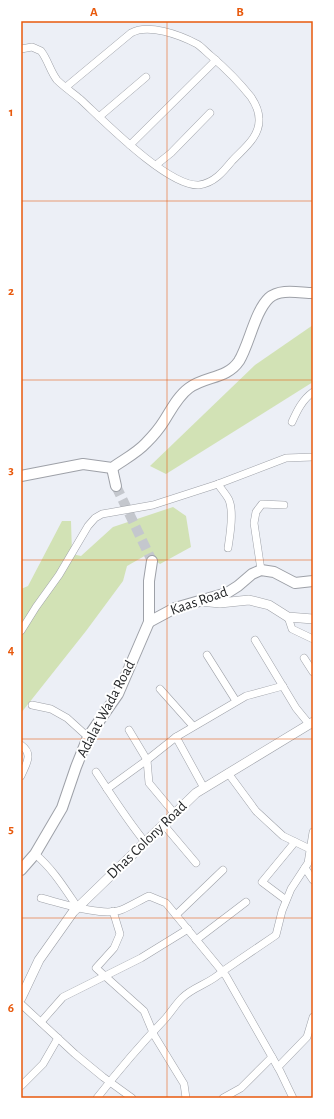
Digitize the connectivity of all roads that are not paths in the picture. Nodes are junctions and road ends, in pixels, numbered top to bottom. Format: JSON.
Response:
{"nodes":[{"id":1,"x":21,"y":49,"type":"edge"},
{"id":2,"x":216,"y":60,"type":"junction"},
{"id":3,"x":146,"y":77,"type":"dead end"},
{"id":4,"x":66,"y":87,"type":"junction"},
{"id":5,"x":210,"y":113,"type":"dead end"},
{"id":6,"x":99,"y":117,"type":"junction"},
{"id":7,"x":130,"y":144,"type":"junction"},
{"id":8,"x":156,"y":165,"type":"junction"},
{"id":9,"x":313,"y":293,"type":"edge"},
{"id":10,"x":313,"y":392,"type":"edge"},
{"id":11,"x":292,"y":422,"type":"dead end"},
{"id":12,"x":313,"y":457,"type":"edge"},
{"id":13,"x":112,"y":468,"type":"junction"},
{"id":14,"x":21,"y":476,"type":"edge"},
{"id":15,"x":218,"y":484,"type":"junction"},
{"id":16,"x":116,"y":486,"type":"tunnel mouth"},
{"id":17,"x":284,"y":505,"type":"dead end"},
{"id":18,"x":228,"y":548,"type":"dead end"},
{"id":19,"x":152,"y":561,"type":"tunnel mouth"},
{"id":20,"x":261,"y":570,"type":"junction"},
{"id":21,"x":313,"y":581,"type":"edge"},
{"id":22,"x":200,"y":601,"type":"junction"},
{"id":23,"x":288,"y":617,"type":"junction"},
{"id":24,"x":313,"y":619,"type":"edge"},
{"id":25,"x":149,"y":622,"type":"junction"},
{"id":26,"x":21,"y":631,"type":"edge"},
{"id":27,"x":255,"y":640,"type":"dead end"},
{"id":28,"x":313,"y":640,"type":"edge"},
{"id":29,"x":207,"y":655,"type":"dead end"},
{"id":30,"x":304,"y":658,"type":"dead end"},
{"id":31,"x":313,"y":672,"type":"edge"},
{"id":32,"x":283,"y":686,"type":"junction"},
{"id":33,"x":160,"y":689,"type":"dead end"},
{"id":34,"x":236,"y":701,"type":"junction"},
{"id":35,"x":32,"y":705,"type":"dead end"},
{"id":36,"x":311,"y":723,"type":"edge"},
{"id":37,"x":194,"y":726,"type":"junction"},
{"id":38,"x":129,"y":730,"type":"dead end"},
{"id":39,"x":88,"y":737,"type":"junction"},
{"id":40,"x":176,"y":737,"type":"junction"},
{"id":41,"x":21,"y":745,"type":"edge"},
{"id":42,"x":147,"y":760,"type":"junction"},
{"id":43,"x":96,"y":772,"type":"dead end"},
{"id":44,"x":228,"y":773,"type":"junction"},
{"id":45,"x":21,"y":776,"type":"edge"},
{"id":46,"x":204,"y":788,"type":"junction"},
{"id":47,"x":107,"y":789,"type":"junction"},
{"id":48,"x":174,"y":813,"type":"junction"},
{"id":49,"x":163,"y":824,"type":"junction"},
{"id":50,"x":313,"y":832,"type":"edge"},
{"id":51,"x":145,"y":842,"type":"junction"},
{"id":52,"x":295,"y":842,"type":"junction"},
{"id":53,"x":310,"y":849,"type":"junction"},
{"id":54,"x":35,"y":854,"type":"junction"},
{"id":55,"x":196,"y":863,"type":"dead end"},
{"id":56,"x":305,"y":868,"type":"junction"},
{"id":57,"x":21,"y":870,"type":"edge"},
{"id":58,"x":223,"y":870,"type":"dead end"},
{"id":59,"x":313,"y":880,"type":"edge"},
{"id":60,"x":41,"y":898,"type":"dead end"},
{"id":61,"x":286,"y":900,"type":"junction"},
{"id":62,"x":246,"y":902,"type":"dead end"},
{"id":63,"x":78,"y":908,"type":"junction"},
{"id":64,"x":113,"y":911,"type":"junction"},
{"id":65,"x":176,"y":915,"type":"junction"},
{"id":66,"x":188,"y":929,"type":"junction"},
{"id":67,"x":196,"y":940,"type":"junction"},
{"id":68,"x":223,"y":972,"type":"junction"},
{"id":69,"x":106,"y":977,"type":"junction"},
{"id":70,"x":21,"y":998,"type":"edge"},
{"id":71,"x":21,"y":1004,"type":"edge"},
{"id":72,"x":313,"y":1017,"type":"edge"},
{"id":73,"x":41,"y":1022,"type":"junction"},
{"id":74,"x":152,"y":1031,"type":"junction"},
{"id":75,"x":58,"y":1038,"type":"junction"},
{"id":76,"x":272,"y":1057,"type":"junction"},
{"id":77,"x":278,"y":1067,"type":"junction"},
{"id":78,"x":110,"y":1082,"type":"junction"},
{"id":79,"x":21,"y":1086,"type":"edge"},
{"id":80,"x":97,"y":1098,"type":"edge"},
{"id":81,"x":132,"y":1098,"type":"edge"},
{"id":82,"x":186,"y":1098,"type":"edge"},
{"id":83,"x":223,"y":1098,"type":"edge"},
{"id":84,"x":293,"y":1098,"type":"edge"}],
"edges":[{"from":1,"to":4,"type":"street"},
{"from":2,"to":4,"type":"street"},
{"from":2,"to":7,"type":"street"},
{"from":2,"to":8,"type":"street"},
{"from":3,"to":6,"type":"street"},
{"from":4,"to":6,"type":"street"},
{"from":5,"to":8,"type":"street"},
{"from":6,"to":7,"type":"street"},
{"from":7,"to":8,"type":"street"},
{"from":9,"to":13,"type":"main road"},
{"from":10,"to":11,"type":"street"},
{"from":12,"to":15,"type":"street"},
{"from":13,"to":14,"type":"main road"},
{"from":13,"to":16,"type":"main road"},
{"from":15,"to":18,"type":"street"},
{"from":15,"to":26,"type":"street"},
{"from":17,"to":20,"type":"street"},
{"from":19,"to":25,"type":"main road","name":"Adalat Wada Road"},
{"from":20,"to":21,"type":"main road"},
{"from":20,"to":22,"type":"main road","name":"Kaas Road"},
{"from":22,"to":23,"type":"street"},
{"from":22,"to":25,"type":"main road","name":"Kaas Road"},
{"from":23,"to":24,"type":"street"},
{"from":23,"to":28,"type":"street"},
{"from":25,"to":39,"type":"main road","name":"Adalat Wada Road"},
{"from":27,"to":32,"type":"street"},
{"from":29,"to":34,"type":"street"},
{"from":30,"to":31,"type":"street"},
{"from":32,"to":34,"type":"street"},
{"from":32,"to":36,"type":"street"},
{"from":33,"to":37,"type":"street"},
{"from":34,"to":37,"type":"street"},
{"from":35,"to":39,"type":"street"},
{"from":36,"to":44,"type":"street","name":"Dhas Colony Road"},
{"from":37,"to":40,"type":"street"},
{"from":38,"to":42,"type":"street"},
{"from":39,"to":54,"type":"main road","name":"Adalat Wada Road"},
{"from":40,"to":42,"type":"street"},
{"from":40,"to":46,"type":"street"},
{"from":41,"to":45,"type":"street"},
{"from":42,"to":47,"type":"street"},
{"from":42,"to":48,"type":"street"},
{"from":43,"to":47,"type":"street"},
{"from":44,"to":46,"type":"street","name":"Dhas Colony Road"},
{"from":44,"to":52,"type":"street"},
{"from":46,"to":48,"type":"street","name":"Dhas Colony Road"},
{"from":47,"to":51,"type":"street"},
{"from":48,"to":49,"type":"street","name":"Dhas Colony Road"},
{"from":49,"to":51,"type":"street","name":"Dhas Colony Road"},
{"from":49,"to":55,"type":"street"},
{"from":50,"to":53,"type":"street"},
{"from":51,"to":63,"type":"street","name":"Dhas Colony Road"},
{"from":52,"to":53,"type":"street"},
{"from":52,"to":61,"type":"street"},
{"from":53,"to":56,"type":"street"},
{"from":54,"to":57,"type":"main road","name":"Adalat Wada Road"},
{"from":54,"to":63,"type":"street"},
{"from":56,"to":59,"type":"street"},
{"from":56,"to":61,"type":"street"},
{"from":58,"to":65,"type":"street"},
{"from":60,"to":63,"type":"street"},
{"from":61,"to":68,"type":"street"},
{"from":62,"to":67,"type":"street"},
{"from":63,"to":64,"type":"street"},
{"from":63,"to":70,"type":"street","name":"Dhas Colony Road"},
{"from":64,"to":65,"type":"street"},
{"from":64,"to":69,"type":"street"},
{"from":65,"to":66,"type":"street"},
{"from":66,"to":67,"type":"street"},
{"from":66,"to":69,"type":"street"},
{"from":67,"to":68,"type":"street"},
{"from":68,"to":74,"type":"street"},
{"from":68,"to":76,"type":"street"},
{"from":69,"to":73,"type":"street"},
{"from":69,"to":74,"type":"street"},
{"from":71,"to":73,"type":"street"},
{"from":72,"to":77,"type":"street"},
{"from":73,"to":75,"type":"street"},
{"from":74,"to":78,"type":"street"},
{"from":74,"to":82,"type":"street"},
{"from":75,"to":78,"type":"street"},
{"from":75,"to":79,"type":"street"},
{"from":76,"to":77,"type":"street"},
{"from":76,"to":83,"type":"street"},
{"from":77,"to":84,"type":"street"},
{"from":78,"to":80,"type":"street"},
{"from":78,"to":81,"type":"street"}]}
